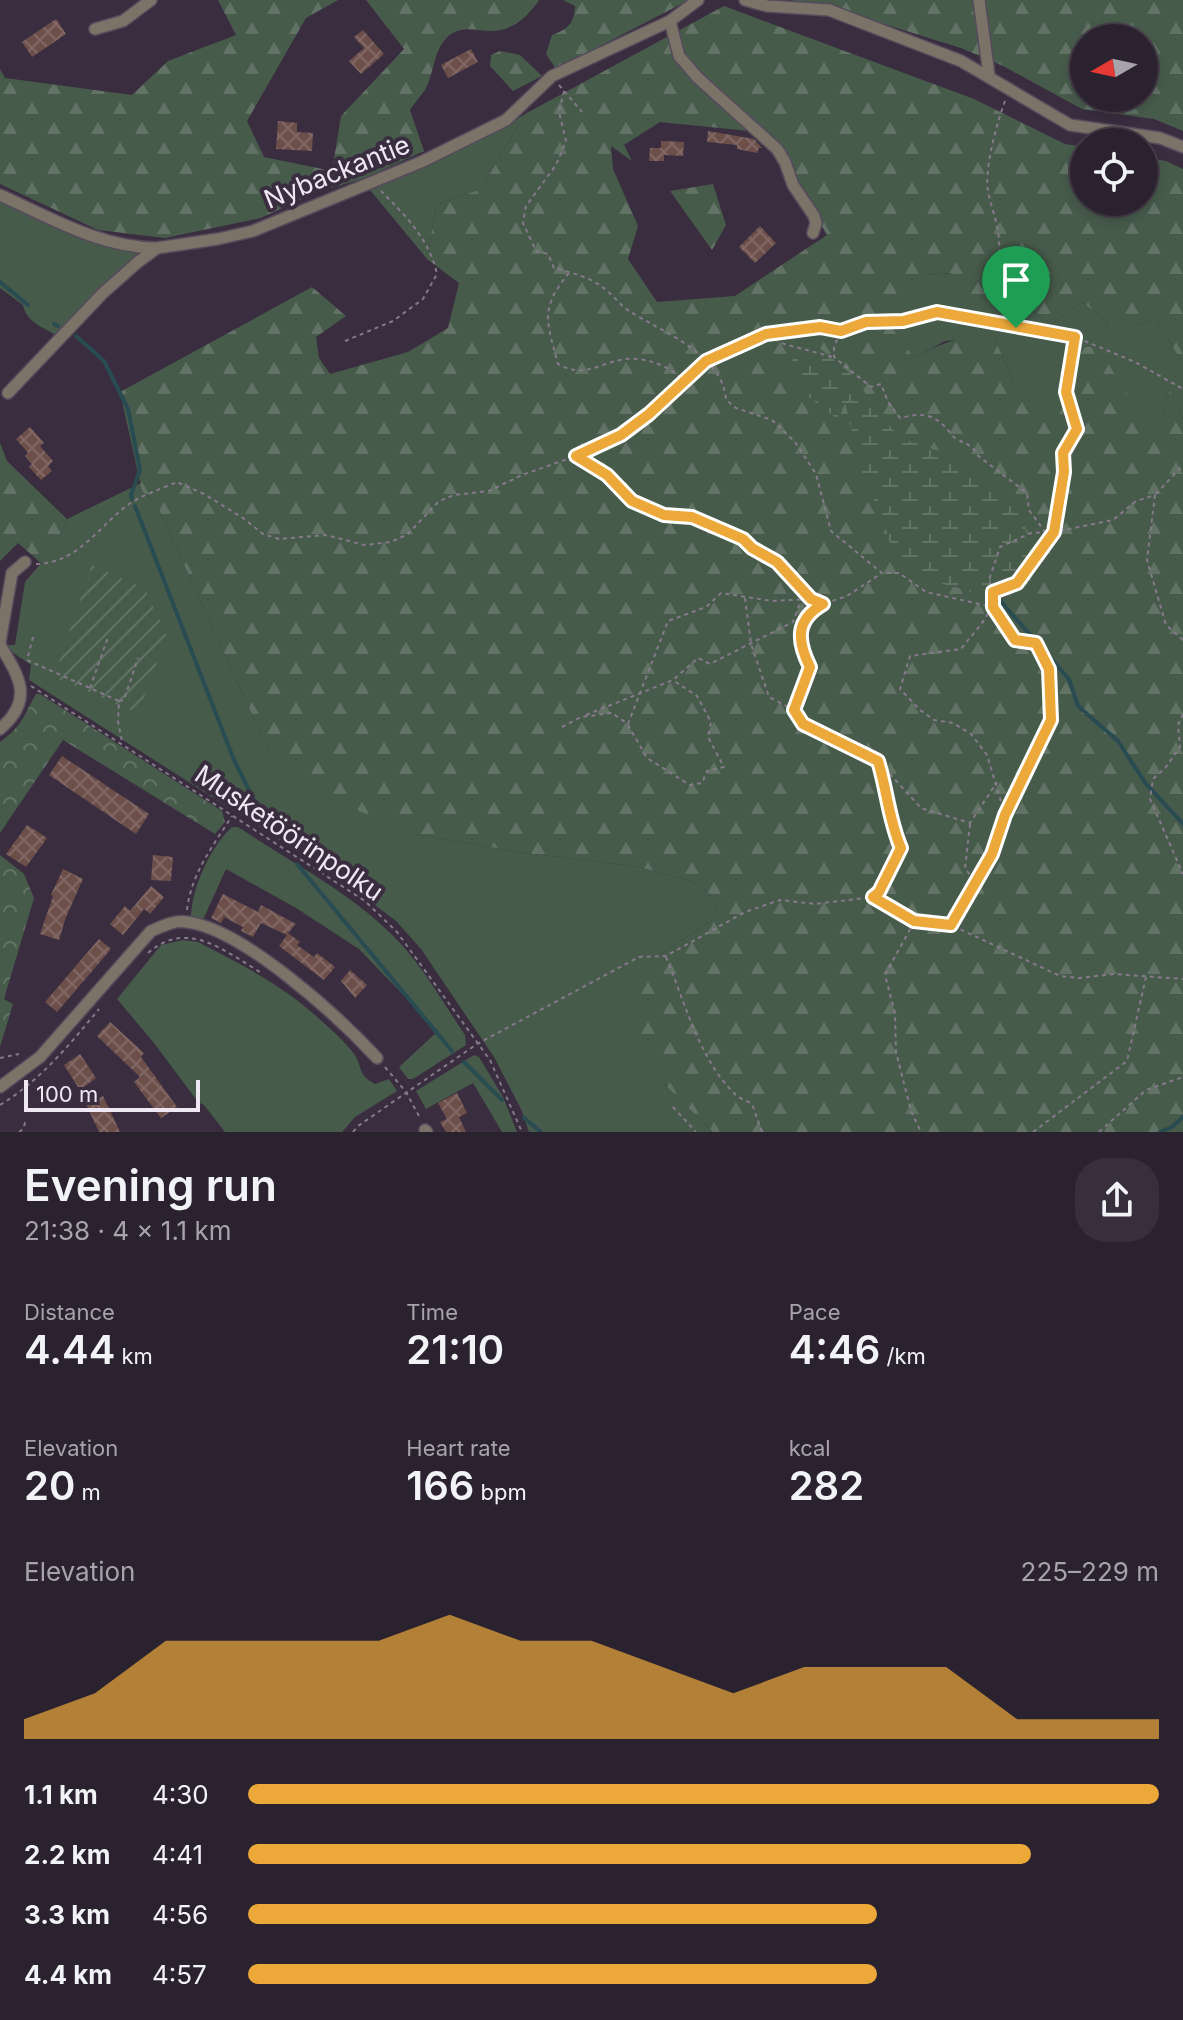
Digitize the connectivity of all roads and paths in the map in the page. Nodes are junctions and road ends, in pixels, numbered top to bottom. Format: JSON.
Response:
{"nodes":[{"id":1,"x":151,"y":0,"type":"edge"},
{"id":2,"x":698,"y":0,"type":"edge"},
{"id":3,"x":745,"y":0,"type":"edge"},
{"id":4,"x":979,"y":0,"type":"edge"},
{"id":5,"x":670,"y":21,"type":"junction"},
{"id":6,"x":95,"y":29,"type":"dead end"},
{"id":7,"x":989,"y":75,"type":"junction"},
{"id":8,"x":552,"y":76,"type":"junction"},
{"id":9,"x":1010,"y":88,"type":"junction"},
{"id":10,"x":564,"y":91,"type":"junction"},
{"id":11,"x":582,"y":112,"type":"dead end"},
{"id":12,"x":1183,"y":147,"type":"edge"},
{"id":13,"x":371,"y":182,"type":"junction"},
{"id":14,"x":0,"y":195,"type":"edge"},
{"id":15,"x":813,"y":233,"type":"dead end"},
{"id":16,"x":157,"y":248,"type":"junction"},
{"id":17,"x":569,"y":272,"type":"junction"},
{"id":18,"x":1016,"y":328,"type":"junction"},
{"id":19,"x":841,"y":331,"type":"junction"},
{"id":20,"x":766,"y":334,"type":"junction"},
{"id":21,"x":1075,"y":337,"type":"junction"},
{"id":22,"x":345,"y":341,"type":"dead end"},
{"id":23,"x":834,"y":357,"type":"junction"},
{"id":24,"x":706,"y":361,"type":"junction"},
{"id":25,"x":685,"y":382,"type":"junction"},
{"id":26,"x":1183,"y":389,"type":"edge"},
{"id":27,"x":8,"y":393,"type":"dead end"},
{"id":28,"x":576,"y":456,"type":"junction"},
{"id":29,"x":1183,"y":465,"type":"edge"},
{"id":30,"x":1155,"y":495,"type":"junction"},
{"id":31,"x":1045,"y":532,"type":"junction"},
{"id":32,"x":1054,"y":532,"type":"junction"},
{"id":33,"x":25,"y":562,"type":"joint"},
{"id":34,"x":882,"y":573,"type":"junction"},
{"id":35,"x":993,"y":592,"type":"junction"},
{"id":36,"x":745,"y":598,"type":"junction"},
{"id":37,"x":811,"y":599,"type":"junction"},
{"id":38,"x":801,"y":600,"type":"junction"},
{"id":39,"x":823,"y":604,"type":"junction"},
{"id":40,"x":993,"y":607,"type":"junction"},
{"id":41,"x":33,"y":637,"type":"dead end"},
{"id":42,"x":108,"y":637,"type":"dead end"},
{"id":43,"x":1183,"y":640,"type":"edge"},
{"id":44,"x":0,"y":644,"type":"edge"},
{"id":45,"x":751,"y":644,"type":"junction"},
{"id":46,"x":138,"y":658,"type":"dead end"},
{"id":47,"x":19,"y":676,"type":"junction"},
{"id":48,"x":673,"y":680,"type":"junction"},
{"id":49,"x":90,"y":689,"type":"junction"},
{"id":50,"x":639,"y":693,"type":"junction"},
{"id":51,"x":119,"y":701,"type":"junction"},
{"id":52,"x":794,"y":710,"type":"junction"},
{"id":53,"x":1183,"y":714,"type":"edge"},
{"id":54,"x":581,"y":717,"type":"junction"},
{"id":55,"x":628,"y":724,"type":"junction"},
{"id":56,"x":562,"y":727,"type":"dead end"},
{"id":57,"x":0,"y":729,"type":"edge"},
{"id":58,"x":123,"y":745,"type":"junction"},
{"id":59,"x":878,"y":761,"type":"junction"},
{"id":60,"x":997,"y":782,"type":"junction"},
{"id":61,"x":233,"y":815,"type":"junction"},
{"id":62,"x":1005,"y":815,"type":"junction"},
{"id":63,"x":970,"y":823,"type":"junction"},
{"id":64,"x":1183,"y":874,"type":"edge"},
{"id":65,"x":976,"y":884,"type":"junction"},
{"id":66,"x":873,"y":897,"type":"junction"},
{"id":67,"x":186,"y":921,"type":"junction"},
{"id":68,"x":914,"y":921,"type":"junction"},
{"id":69,"x":951,"y":925,"type":"junction"},
{"id":70,"x":147,"y":954,"type":"dead end"},
{"id":71,"x":666,"y":956,"type":"junction"},
{"id":72,"x":263,"y":973,"type":"dead end"},
{"id":73,"x":1146,"y":975,"type":"junction"},
{"id":74,"x":1183,"y":979,"type":"edge"},
{"id":75,"x":102,"y":1005,"type":"dead end"},
{"id":76,"x":477,"y":1044,"type":"junction"},
{"id":77,"x":19,"y":1054,"type":"dead end"},
{"id":78,"x":0,"y":1058,"type":"edge"},
{"id":79,"x":377,"y":1058,"type":"joint"},
{"id":80,"x":1183,"y":1077,"type":"edge"},
{"id":81,"x":0,"y":1087,"type":"edge"},
{"id":82,"x":406,"y":1092,"type":"junction"},
{"id":83,"x":0,"y":1105,"type":"edge"},
{"id":84,"x":673,"y":1107,"type":"dead end"},
{"id":85,"x":26,"y":1120,"type":"dead end"},
{"id":86,"x":426,"y":1131,"type":"edge"},
{"id":87,"x":19,"y":1132,"type":"edge"},
{"id":88,"x":353,"y":1132,"type":"edge"},
{"id":89,"x":522,"y":1132,"type":"edge"},
{"id":90,"x":696,"y":1132,"type":"edge"},
{"id":91,"x":762,"y":1132,"type":"edge"},
{"id":92,"x":921,"y":1132,"type":"edge"},
{"id":93,"x":1033,"y":1132,"type":"edge"},
{"id":94,"x":1099,"y":1132,"type":"edge"}],
"edges":[{"from":1,"to":6,"type":"street"},
{"from":2,"to":5,"type":"street","name":"Nybackantie"},
{"from":3,"to":7,"type":"street"},
{"from":4,"to":7,"type":"street"},
{"from":5,"to":8,"type":"street","name":"Nybackantie"},
{"from":5,"to":15,"type":"street"},
{"from":7,"to":9,"type":"street"},
{"from":8,"to":10,"type":"path"},
{"from":8,"to":13,"type":"street","name":"Nybackantie"},
{"from":9,"to":12,"type":"street"},
{"from":9,"to":18,"type":"path"},
{"from":10,"to":11,"type":"path"},
{"from":10,"to":17,"type":"path"},
{"from":13,"to":16,"type":"street","name":"Nybackantie"},
{"from":13,"to":22,"type":"path"},
{"from":14,"to":16,"type":"street","name":"Nybackantie"},
{"from":16,"to":27,"type":"street"},
{"from":17,"to":24,"type":"path"},
{"from":17,"to":25,"type":"path"},
{"from":18,"to":19,"type":"path"},
{"from":18,"to":21,"type":"path"},
{"from":19,"to":20,"type":"path"},
{"from":19,"to":23,"type":"path"},
{"from":20,"to":23,"type":"path"},
{"from":20,"to":24,"type":"path"},
{"from":21,"to":26,"type":"path"},
{"from":21,"to":32,"type":"path"},
{"from":23,"to":31,"type":"path"},
{"from":24,"to":25,"type":"path"},
{"from":24,"to":34,"type":"path"},
{"from":25,"to":28,"type":"path"},
{"from":28,"to":33,"type":"path"},
{"from":28,"to":37,"type":"path"},
{"from":29,"to":30,"type":"path"},
{"from":30,"to":32,"type":"path"},
{"from":30,"to":43,"type":"path"},
{"from":31,"to":32,"type":"path"},
{"from":31,"to":35,"type":"path"},
{"from":32,"to":35,"type":"path"},
{"from":33,"to":44,"type":"street"},
{"from":34,"to":39,"type":"path"},
{"from":34,"to":40,"type":"path"},
{"from":35,"to":40,"type":"path"},
{"from":36,"to":38,"type":"path"},
{"from":36,"to":45,"type":"path"},
{"from":36,"to":50,"type":"path"},
{"from":37,"to":38,"type":"path"},
{"from":37,"to":39,"type":"path"},
{"from":38,"to":45,"type":"path"},
{"from":39,"to":52,"type":"path"},
{"from":40,"to":60,"type":"path"},
{"from":40,"to":62,"type":"path"},
{"from":41,"to":49,"type":"path"},
{"from":42,"to":49,"type":"path"},
{"from":44,"to":47,"type":"street"},
{"from":45,"to":48,"type":"path"},
{"from":45,"to":52,"type":"path"},
{"from":46,"to":51,"type":"path"},
{"from":47,"to":57,"type":"street"},
{"from":47,"to":58,"type":"path","name":"Musketöörinpolku"},
{"from":48,"to":50,"type":"path"},
{"from":48,"to":55,"type":"path"},
{"from":49,"to":51,"type":"path"},
{"from":50,"to":54,"type":"path"},
{"from":50,"to":55,"type":"path"},
{"from":51,"to":58,"type":"path"},
{"from":52,"to":59,"type":"path"},
{"from":53,"to":64,"type":"path"},
{"from":54,"to":55,"type":"path"},
{"from":54,"to":56,"type":"path"},
{"from":58,"to":61,"type":"path","name":"Musketöörinpolku"},
{"from":59,"to":63,"type":"path"},
{"from":59,"to":66,"type":"path"},
{"from":60,"to":62,"type":"path"},
{"from":60,"to":63,"type":"path"},
{"from":61,"to":67,"type":"path"},
{"from":61,"to":76,"type":"path","name":"Musketöörinpolku"},
{"from":62,"to":65,"type":"path"},
{"from":63,"to":65,"type":"path"},
{"from":65,"to":69,"type":"path"},
{"from":66,"to":68,"type":"path"},
{"from":66,"to":71,"type":"path"},
{"from":67,"to":79,"type":"street"},
{"from":67,"to":81,"type":"street"},
{"from":68,"to":69,"type":"path"},
{"from":68,"to":92,"type":"path"},
{"from":69,"to":73,"type":"path"},
{"from":70,"to":72,"type":"path"},
{"from":71,"to":76,"type":"path"},
{"from":71,"to":91,"type":"path"},
{"from":73,"to":74,"type":"path"},
{"from":73,"to":93,"type":"path"},
{"from":75,"to":83,"type":"path"},
{"from":76,"to":82,"type":"path"},
{"from":76,"to":89,"type":"path","name":"Musketöörinpolku"},
{"from":77,"to":78,"type":"path"},
{"from":79,"to":82,"type":"path"},
{"from":80,"to":94,"type":"path"},
{"from":82,"to":86,"type":"path"},
{"from":82,"to":88,"type":"path"},
{"from":84,"to":90,"type":"path"},
{"from":85,"to":87,"type":"path"}]}
